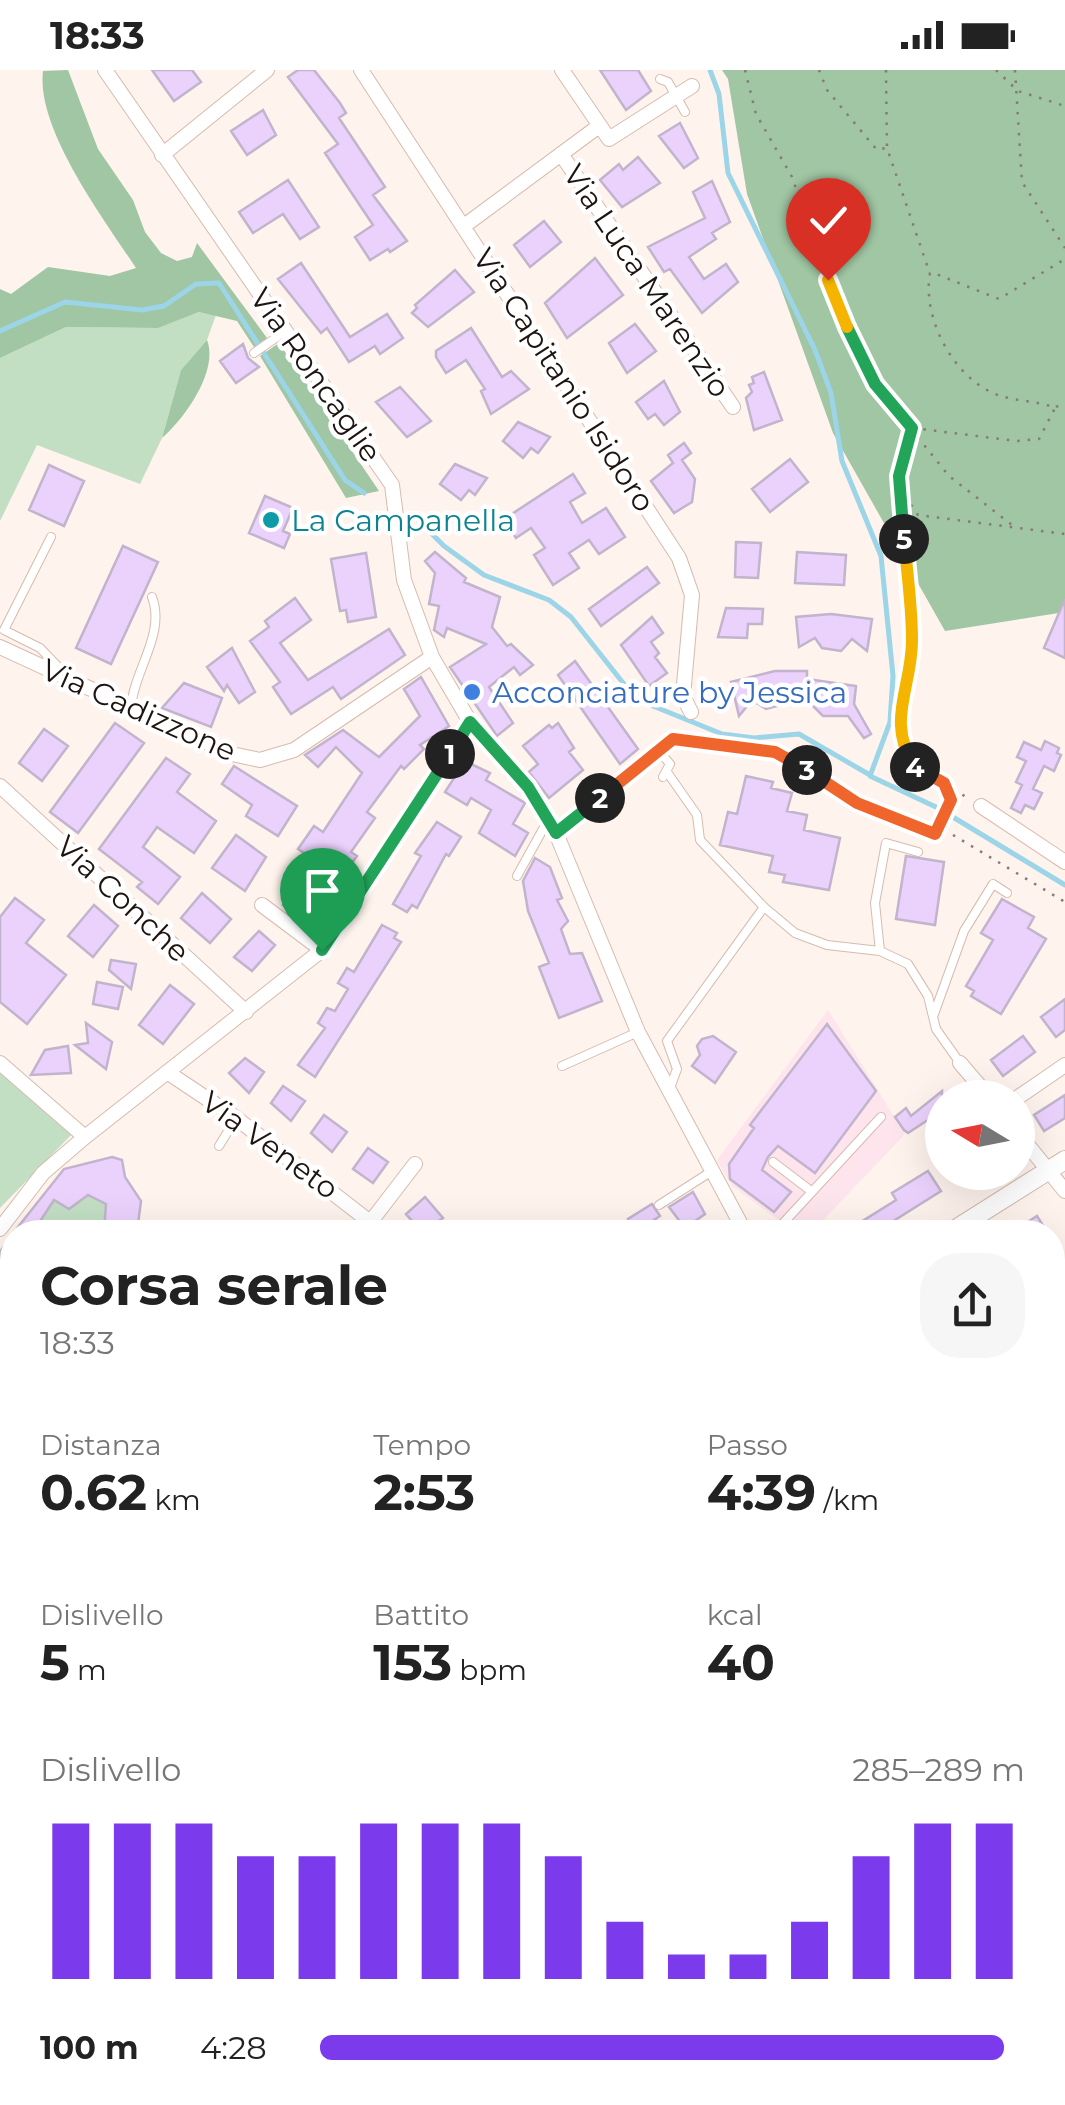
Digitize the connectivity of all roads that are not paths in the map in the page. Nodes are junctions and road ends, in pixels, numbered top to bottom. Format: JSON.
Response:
{"nodes":[{"id":1,"x":105,"y":70,"type":"edge"},
{"id":2,"x":267,"y":70,"type":"edge"},
{"id":3,"x":361,"y":70,"type":"edge"},
{"id":4,"x":565,"y":75,"type":"edge"},
{"id":5,"x":660,"y":79,"type":"dead end"},
{"id":6,"x":692,"y":86,"type":"dead end"},
{"id":7,"x":676,"y":96,"type":"junction"},
{"id":8,"x":685,"y":112,"type":"dead end"},
{"id":9,"x":599,"y":126,"type":"junction"},
{"id":10,"x":561,"y":154,"type":"junction"},
{"id":11,"x":162,"y":155,"type":"junction"},
{"id":12,"x":464,"y":226,"type":"junction"},
{"id":13,"x":287,"y":330,"type":"junction"},
{"id":14,"x":255,"y":352,"type":"dead end"},
{"id":15,"x":734,"y":407,"type":"dead end"},
{"id":16,"x":51,"y":536,"type":"dead end"},
{"id":17,"x":152,"y":597,"type":"dead end"},
{"id":18,"x":2,"y":628,"type":"edge"},
{"id":19,"x":0,"y":647,"type":"edge"},
{"id":20,"x":432,"y":657,"type":"junction"},
{"id":21,"x":67,"y":678,"type":"junction"},
{"id":22,"x":131,"y":707,"type":"junction"},
{"id":23,"x":691,"y":712,"type":"dead end"},
{"id":24,"x":470,"y":722,"type":"junction"},
{"id":25,"x":698,"y":742,"type":"road end"},
{"id":26,"x":659,"y":751,"type":"junction"},
{"id":27,"x":0,"y":786,"type":"edge"},
{"id":28,"x":981,"y":806,"type":"road end"},
{"id":29,"x":552,"y":827,"type":"junction"},
{"id":30,"x":918,"y":852,"type":"dead end"},
{"id":31,"x":1065,"y":862,"type":"edge"},
{"id":32,"x":517,"y":876,"type":"dead end"},
{"id":33,"x":1008,"y":893,"type":"dead end"},
{"id":34,"x":262,"y":904,"type":"dead end"},
{"id":35,"x":764,"y":907,"type":"junction"},
{"id":36,"x":322,"y":950,"type":"junction"},
{"id":37,"x":880,"y":951,"type":"junction"},
{"id":38,"x":246,"y":1012,"type":"junction"},
{"id":39,"x":933,"y":1016,"type":"junction"},
{"id":40,"x":638,"y":1032,"type":"junction"},
{"id":41,"x":0,"y":1063,"type":"edge"},
{"id":42,"x":960,"y":1063,"type":"joint"},
{"id":43,"x":1065,"y":1065,"type":"edge"},
{"id":44,"x":562,"y":1066,"type":"dead end"},
{"id":45,"x":167,"y":1072,"type":"junction"},
{"id":46,"x":975,"y":1080,"type":"edge"},
{"id":47,"x":1035,"y":1086,"type":"edge"},
{"id":48,"x":669,"y":1089,"type":"junction"},
{"id":49,"x":881,"y":1116,"type":"dead end"},
{"id":50,"x":236,"y":1118,"type":"junction"},
{"id":51,"x":84,"y":1137,"type":"junction"},
{"id":52,"x":219,"y":1146,"type":"dead end"},
{"id":53,"x":1035,"y":1156,"type":"edge"},
{"id":54,"x":1065,"y":1160,"type":"edge"},
{"id":55,"x":774,"y":1162,"type":"dead end"},
{"id":56,"x":415,"y":1164,"type":"dead end"},
{"id":57,"x":712,"y":1171,"type":"junction"},
{"id":58,"x":1047,"y":1172,"type":"junction"},
{"id":59,"x":1065,"y":1191,"type":"edge"},
{"id":60,"x":811,"y":1192,"type":"junction"},
{"id":61,"x":659,"y":1205,"type":"dead end"},
{"id":62,"x":7,"y":1220,"type":"edge"},
{"id":63,"x":372,"y":1220,"type":"joint"},
{"id":64,"x":739,"y":1220,"type":"edge"},
{"id":65,"x":786,"y":1220,"type":"edge"},
{"id":66,"x":970,"y":1220,"type":"edge"}],
"edges":[{"from":1,"to":11,"type":"street","name":"Via Roncaglie"},
{"from":2,"to":11,"type":"street"},
{"from":3,"to":12,"type":"street","name":"Via Capitanio Isidoro"},
{"from":4,"to":9,"type":"street","name":"Via Luca Marenzio"},
{"from":5,"to":7,"type":"lane"},
{"from":6,"to":7,"type":"street"},
{"from":7,"to":8,"type":"lane"},
{"from":7,"to":9,"type":"street"},
{"from":9,"to":10,"type":"street"},
{"from":10,"to":12,"type":"street"},
{"from":10,"to":15,"type":"street","name":"Via Luca Marenzio"},
{"from":11,"to":13,"type":"street","name":"Via Roncaglie"},
{"from":12,"to":23,"type":"street","name":"Via Capitanio Isidoro"},
{"from":13,"to":14,"type":"lane"},
{"from":13,"to":20,"type":"street","name":"Via Roncaglie"},
{"from":16,"to":18,"type":"lane"},
{"from":17,"to":22,"type":"lane"},
{"from":18,"to":21,"type":"lane"},
{"from":19,"to":21,"type":"street","name":"Via Cadizzone"},
{"from":20,"to":22,"type":"street","name":"Via Cadizzone"},
{"from":20,"to":24,"type":"street","name":"Via Roncaglie"},
{"from":21,"to":22,"type":"street","name":"Via Cadizzone"},
{"from":24,"to":29,"type":"street","name":"Via Roncaglie"},
{"from":24,"to":36,"type":"street"},
{"from":25,"to":26,"type":"street"},
{"from":26,"to":29,"type":"street"},
{"from":26,"to":35,"type":"lane"},
{"from":27,"to":38,"type":"street","name":"Via Conche"},
{"from":28,"to":31,"type":"street"},
{"from":29,"to":32,"type":"lane"},
{"from":29,"to":40,"type":"street","name":"Via Roncaglie"},
{"from":30,"to":37,"type":"lane"},
{"from":33,"to":39,"type":"lane"},
{"from":34,"to":36,"type":"street"},
{"from":35,"to":37,"type":"lane"},
{"from":35,"to":48,"type":"lane"},
{"from":36,"to":38,"type":"street"},
{"from":37,"to":39,"type":"lane"},
{"from":38,"to":45,"type":"street"},
{"from":39,"to":42,"type":"lane"},
{"from":40,"to":44,"type":"lane"},
{"from":40,"to":48,"type":"street","name":"Via Roncaglie"},
{"from":41,"to":51,"type":"street"},
{"from":42,"to":46,"type":"street"},
{"from":43,"to":47,"type":"street"},
{"from":45,"to":50,"type":"street","name":"Via Veneto"},
{"from":45,"to":51,"type":"street"},
{"from":48,"to":57,"type":"street","name":"Via Roncaglie"},
{"from":49,"to":60,"type":"lane"},
{"from":50,"to":52,"type":"lane"},
{"from":50,"to":63,"type":"street","name":"Via Veneto"},
{"from":51,"to":62,"type":"street"},
{"from":53,"to":58,"type":"street"},
{"from":54,"to":58,"type":"street"},
{"from":55,"to":60,"type":"lane"},
{"from":56,"to":63,"type":"street"},
{"from":57,"to":61,"type":"lane"},
{"from":57,"to":64,"type":"street","name":"Via Roncaglie"},
{"from":58,"to":59,"type":"street"},
{"from":58,"to":66,"type":"street"},
{"from":60,"to":65,"type":"lane"}]}
